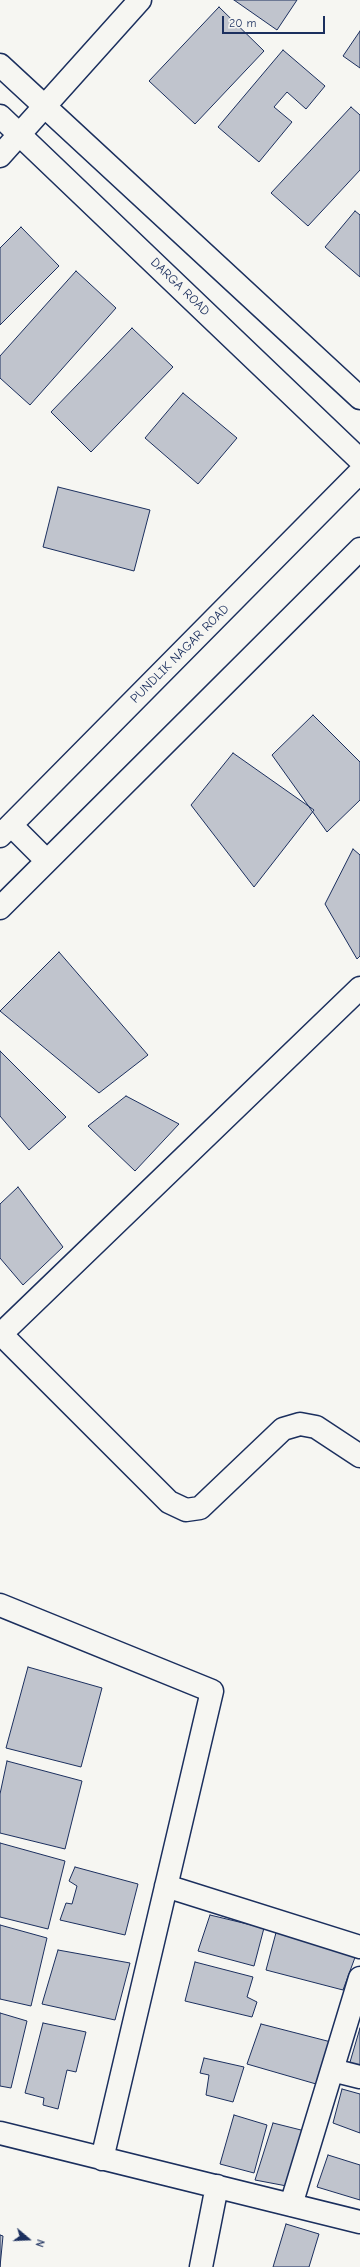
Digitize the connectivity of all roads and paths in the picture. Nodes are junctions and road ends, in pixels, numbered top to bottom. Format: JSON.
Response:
{"nodes":[{"id":1,"x":140,"y":0,"type":"edge"},
{"id":2,"x":0,"y":65,"type":"edge"},
{"id":3,"x":44,"y":106,"type":"junction"},
{"id":4,"x":0,"y":116,"type":"edge"},
{"id":5,"x":20,"y":134,"type":"junction"},
{"id":6,"x":0,"y":156,"type":"edge"},
{"id":7,"x":360,"y":398,"type":"edge"},
{"id":8,"x":360,"y":460,"type":"edge"},
{"id":9,"x":360,"y":472,"type":"edge"},
{"id":10,"x":360,"y":549,"type":"edge"},
{"id":11,"x":5,"y":831,"type":"edge"},
{"id":12,"x":47,"y":861,"type":"junction"},
{"id":13,"x":0,"y":908,"type":"edge"},
{"id":14,"x":360,"y":988,"type":"edge"},
{"id":15,"x":0,"y":1334,"type":"edge"},
{"id":16,"x":360,"y":1456,"type":"edge"},
{"id":17,"x":0,"y":1606,"type":"edge"},
{"id":18,"x":166,"y":1886,"type":"junction"},
{"id":19,"x":360,"y":1947,"type":"edge"},
{"id":20,"x":360,"y":1978,"type":"edge"},
{"id":21,"x":332,"y":2070,"type":"junction"},
{"id":22,"x":360,"y":2077,"type":"edge"},
{"id":23,"x":0,"y":2133,"type":"edge"},
{"id":24,"x":102,"y":2159,"type":"junction"},
{"id":25,"x":217,"y":2186,"type":"junction"},
{"id":26,"x":291,"y":2205,"type":"junction"},
{"id":27,"x":360,"y":2222,"type":"edge"},
{"id":28,"x":201,"y":2267,"type":"edge"}],
"edges":[{"from":1,"to":3,"type":"street"},
{"from":2,"to":3,"type":"street"},
{"from":3,"to":5,"type":"street"},
{"from":3,"to":7,"type":"street"},
{"from":4,"to":5,"type":"street","name":"DARGA ROAD"},
{"from":5,"to":6,"type":"street"},
{"from":5,"to":8,"type":"street","name":"DARGA ROAD"},
{"from":9,"to":11,"type":"street","name":"PUNDLIK NAGAR ROAD"},
{"from":10,"to":12,"type":"street"},
{"from":11,"to":12,"type":"street"},
{"from":12,"to":13,"type":"street"},
{"from":14,"to":15,"type":"street"},
{"from":15,"to":16,"type":"street"},
{"from":17,"to":18,"type":"street"},
{"from":18,"to":19,"type":"street"},
{"from":18,"to":24,"type":"street"},
{"from":20,"to":21,"type":"street"},
{"from":21,"to":22,"type":"street"},
{"from":21,"to":26,"type":"street"},
{"from":23,"to":24,"type":"street"},
{"from":24,"to":25,"type":"street"},
{"from":25,"to":26,"type":"street"},
{"from":25,"to":28,"type":"street"},
{"from":26,"to":27,"type":"street"}]}
